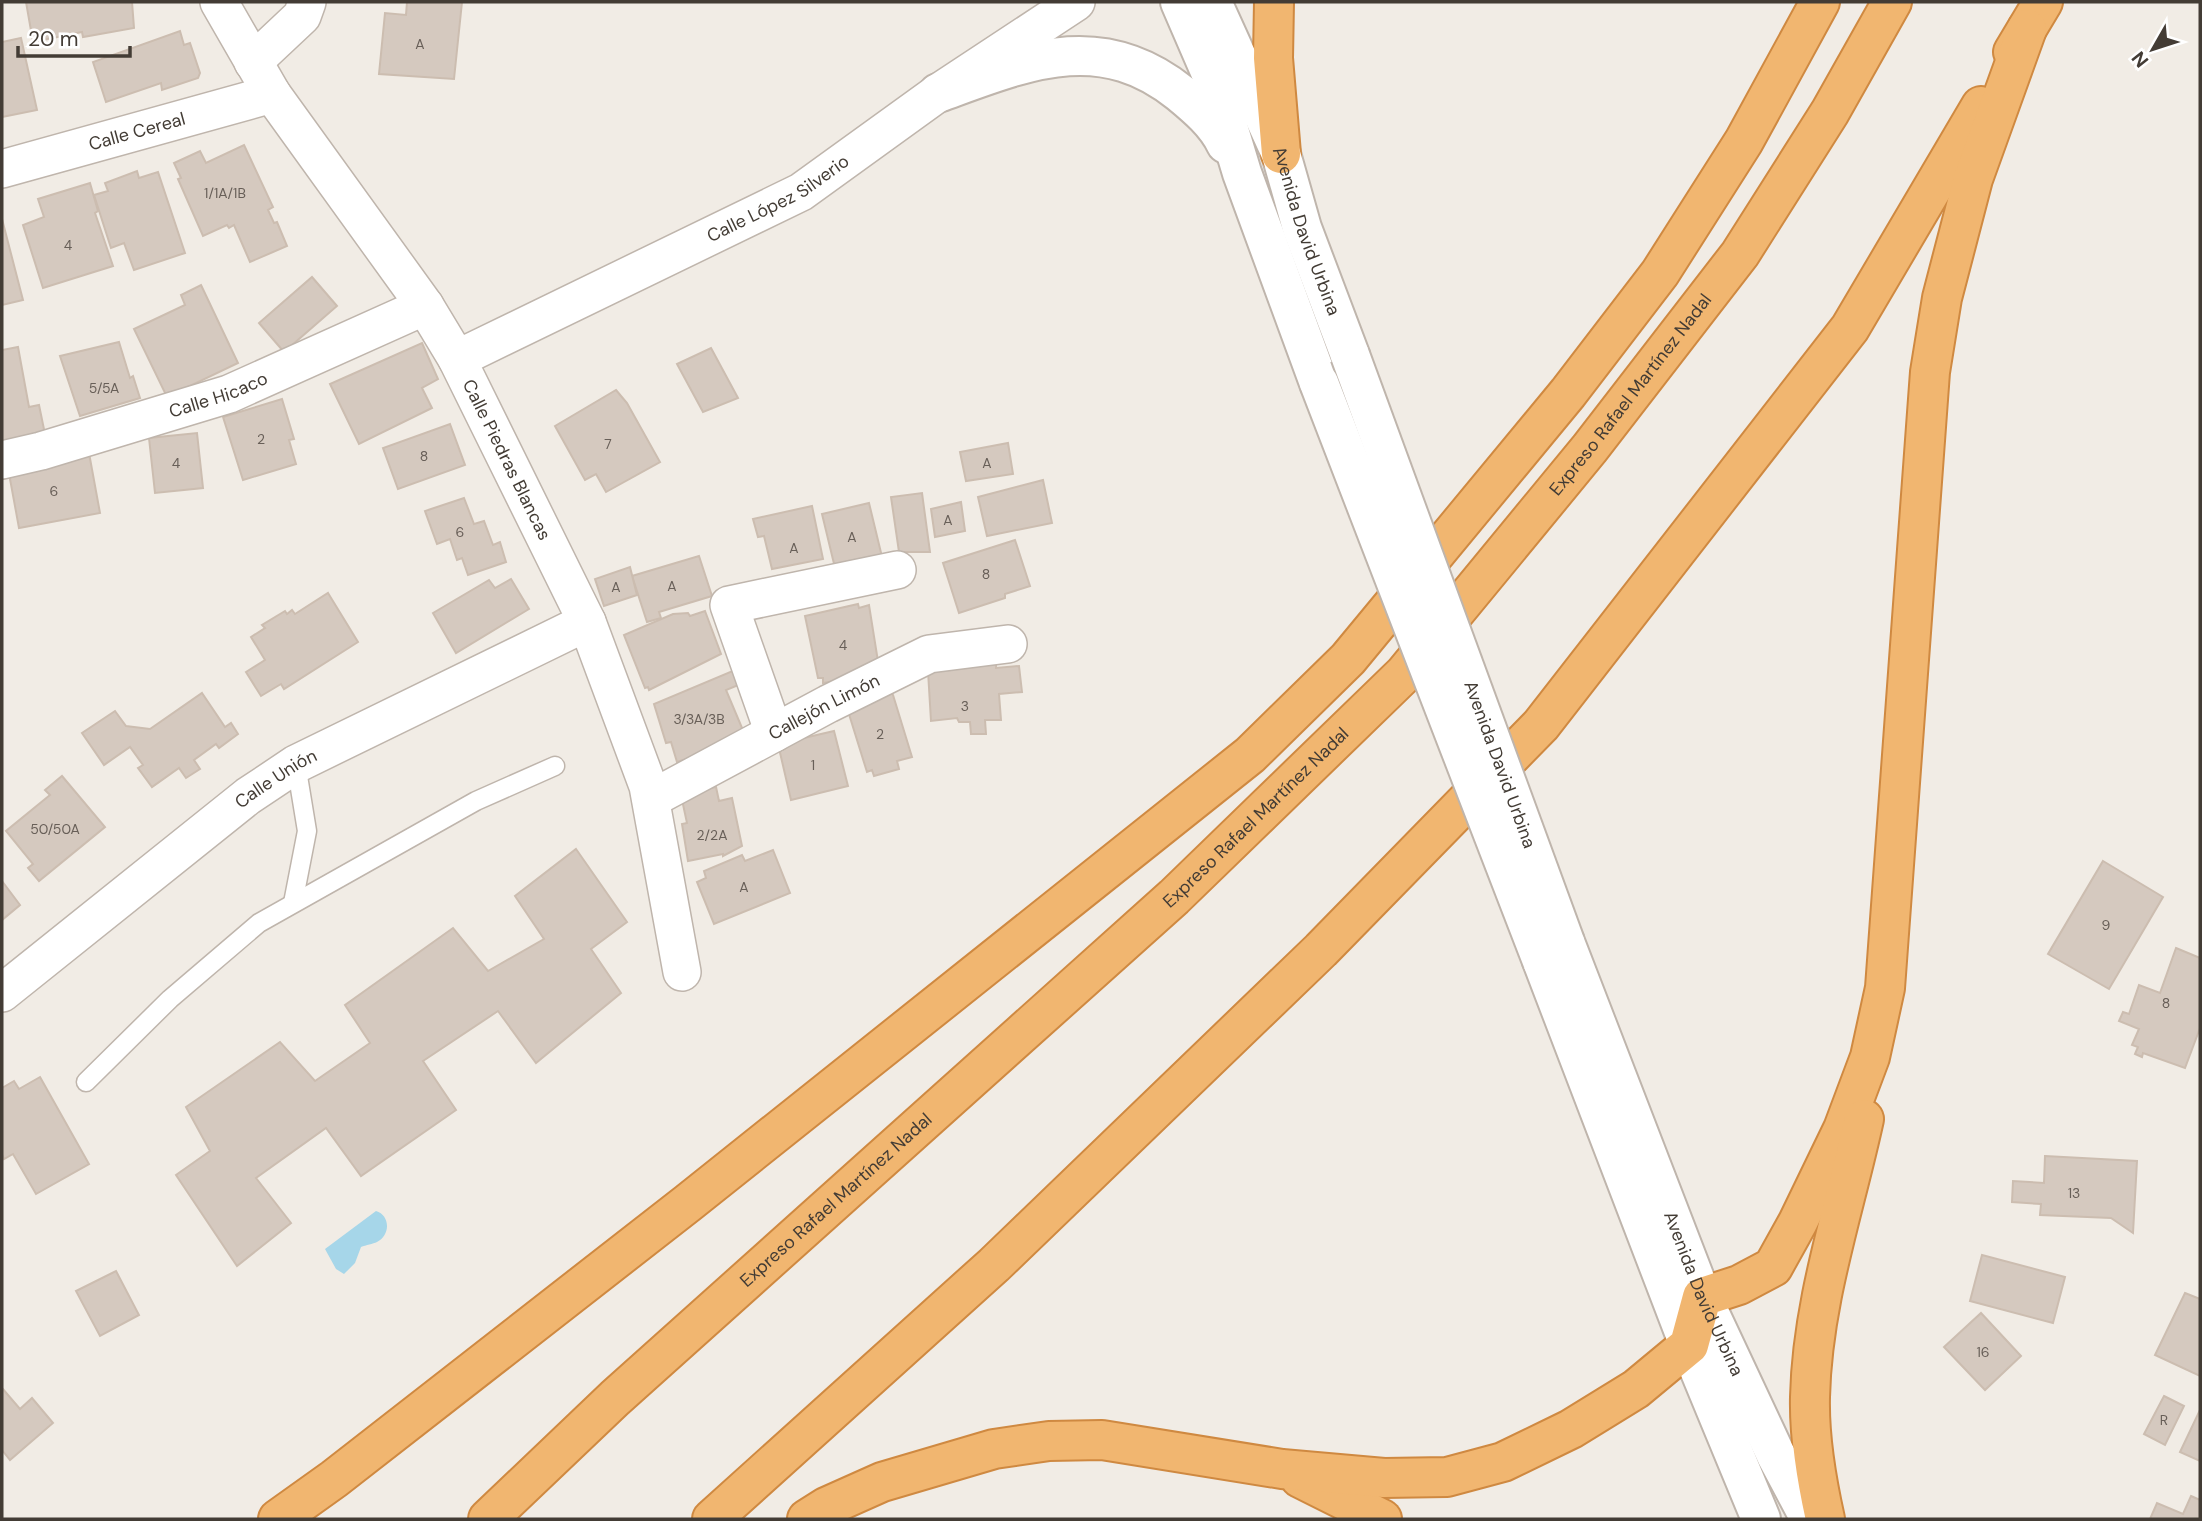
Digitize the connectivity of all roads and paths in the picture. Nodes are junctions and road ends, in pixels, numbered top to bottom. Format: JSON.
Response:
{"nodes":[{"id":1,"x":219,"y":2,"type":"edge"},
{"id":2,"x":307,"y":2,"type":"edge"},
{"id":3,"x":1036,"y":2,"type":"edge"},
{"id":4,"x":1076,"y":2,"type":"edge"},
{"id":5,"x":1180,"y":2,"type":"edge"},
{"id":6,"x":1212,"y":2,"type":"edge"},
{"id":7,"x":1274,"y":2,"type":"edge"},
{"id":8,"x":1820,"y":2,"type":"edge"},
{"id":9,"x":1892,"y":2,"type":"edge"},
{"id":10,"x":2035,"y":15,"type":"edge"},
{"id":11,"x":253,"y":62,"type":"junction"},
{"id":12,"x":938,"y":93,"type":"junction"},
{"id":13,"x":272,"y":94,"type":"junction"},
{"id":14,"x":1281,"y":155,"type":"junction"},
{"id":15,"x":2,"y":169,"type":"edge"},
{"id":16,"x":1242,"y":173,"type":"junction"},
{"id":17,"x":425,"y":306,"type":"junction"},
{"id":18,"x":457,"y":359,"type":"junction"},
{"id":19,"x":2,"y":460,"type":"edge"},
{"id":20,"x":897,"y":570,"type":"dead end"},
{"id":21,"x":587,"y":622,"type":"junction"},
{"id":22,"x":1009,"y":644,"type":"dead end"},
{"id":23,"x":774,"y":733,"type":"junction"},
{"id":24,"x":296,"y":764,"type":"junction"},
{"id":25,"x":555,"y":766,"type":"dead end"},
{"id":26,"x":651,"y":799,"type":"junction"},
{"id":27,"x":293,"y":903,"type":"junction"},
{"id":28,"x":1553,"y":951,"type":"junction"},
{"id":29,"x":682,"y":972,"type":"dead end"},
{"id":30,"x":2,"y":993,"type":"edge"},
{"id":31,"x":1870,"y":1057,"type":"junction"},
{"id":32,"x":86,"y":1082,"type":"dead end"},
{"id":33,"x":1702,"y":1297,"type":"junction"},
{"id":34,"x":1689,"y":1345,"type":"junction"},
{"id":35,"x":1282,"y":1469,"type":"junction"},
{"id":36,"x":278,"y":1519,"type":"edge"},
{"id":37,"x":488,"y":1519,"type":"edge"},
{"id":38,"x":712,"y":1519,"type":"edge"},
{"id":39,"x":807,"y":1519,"type":"edge"},
{"id":40,"x":1382,"y":1519,"type":"edge"},
{"id":41,"x":1761,"y":1519,"type":"edge"},
{"id":42,"x":1811,"y":1519,"type":"edge"},
{"id":43,"x":1825,"y":1519,"type":"edge"}],
"edges":[{"from":1,"to":11,"type":"street","name":"Calle Piedras Blancas"},
{"from":2,"to":11,"type":"street"},
{"from":3,"to":12,"type":"street"},
{"from":4,"to":12,"type":"street","name":"Calle López Silverio"},
{"from":5,"to":16,"type":"street","name":"Avenida David Urbina"},
{"from":6,"to":14,"type":"street","name":"Avenida David Urbina"},
{"from":7,"to":14,"type":"highway"},
{"from":8,"to":36,"type":"highway"},
{"from":9,"to":37,"type":"highway","name":"Expreso Rafael Martínez Nadal"},
{"from":10,"to":31,"type":"highway"},
{"from":10,"to":38,"type":"highway"},
{"from":11,"to":13,"type":"street","name":"Calle Piedras Blancas"},
{"from":12,"to":16,"type":"street"},
{"from":12,"to":18,"type":"street","name":"Calle López Silverio"},
{"from":13,"to":15,"type":"street","name":"Calle Cereal"},
{"from":13,"to":17,"type":"street","name":"Calle Piedras Blancas"},
{"from":14,"to":28,"type":"street","name":"Avenida David Urbina","bridge":true},
{"from":16,"to":28,"type":"street","name":"Avenida David Urbina","bridge":true},
{"from":17,"to":18,"type":"street","name":"Calle Piedras Blancas"},
{"from":17,"to":19,"type":"street","name":"Calle Hicaco"},
{"from":18,"to":21,"type":"street","name":"Calle Piedras Blancas"},
{"from":20,"to":23,"type":"street"},
{"from":21,"to":24,"type":"street","name":"Calle Unión"},
{"from":21,"to":26,"type":"street","name":"Calle Piedras Blancas"},
{"from":22,"to":23,"type":"street","name":"Callejón Limón"},
{"from":23,"to":26,"type":"street","name":"Callejón Limón"},
{"from":24,"to":27,"type":"lane"},
{"from":24,"to":30,"type":"street","name":"Calle Unión"},
{"from":25,"to":27,"type":"lane"},
{"from":26,"to":29,"type":"street","name":"Calle Piedras Blancas"},
{"from":27,"to":32,"type":"lane"},
{"from":28,"to":33,"type":"street","name":"Avenida David Urbina"},
{"from":28,"to":34,"type":"street","name":"Avenida David Urbina"},
{"from":31,"to":33,"type":"highway"},
{"from":31,"to":43,"type":"highway"},
{"from":33,"to":34,"type":"highway"},
{"from":33,"to":42,"type":"street","name":"Avenida David Urbina"},
{"from":34,"to":35,"type":"highway"},
{"from":34,"to":41,"type":"street","name":"Avenida David Urbina"},
{"from":35,"to":39,"type":"highway"},
{"from":35,"to":40,"type":"highway"}]}
